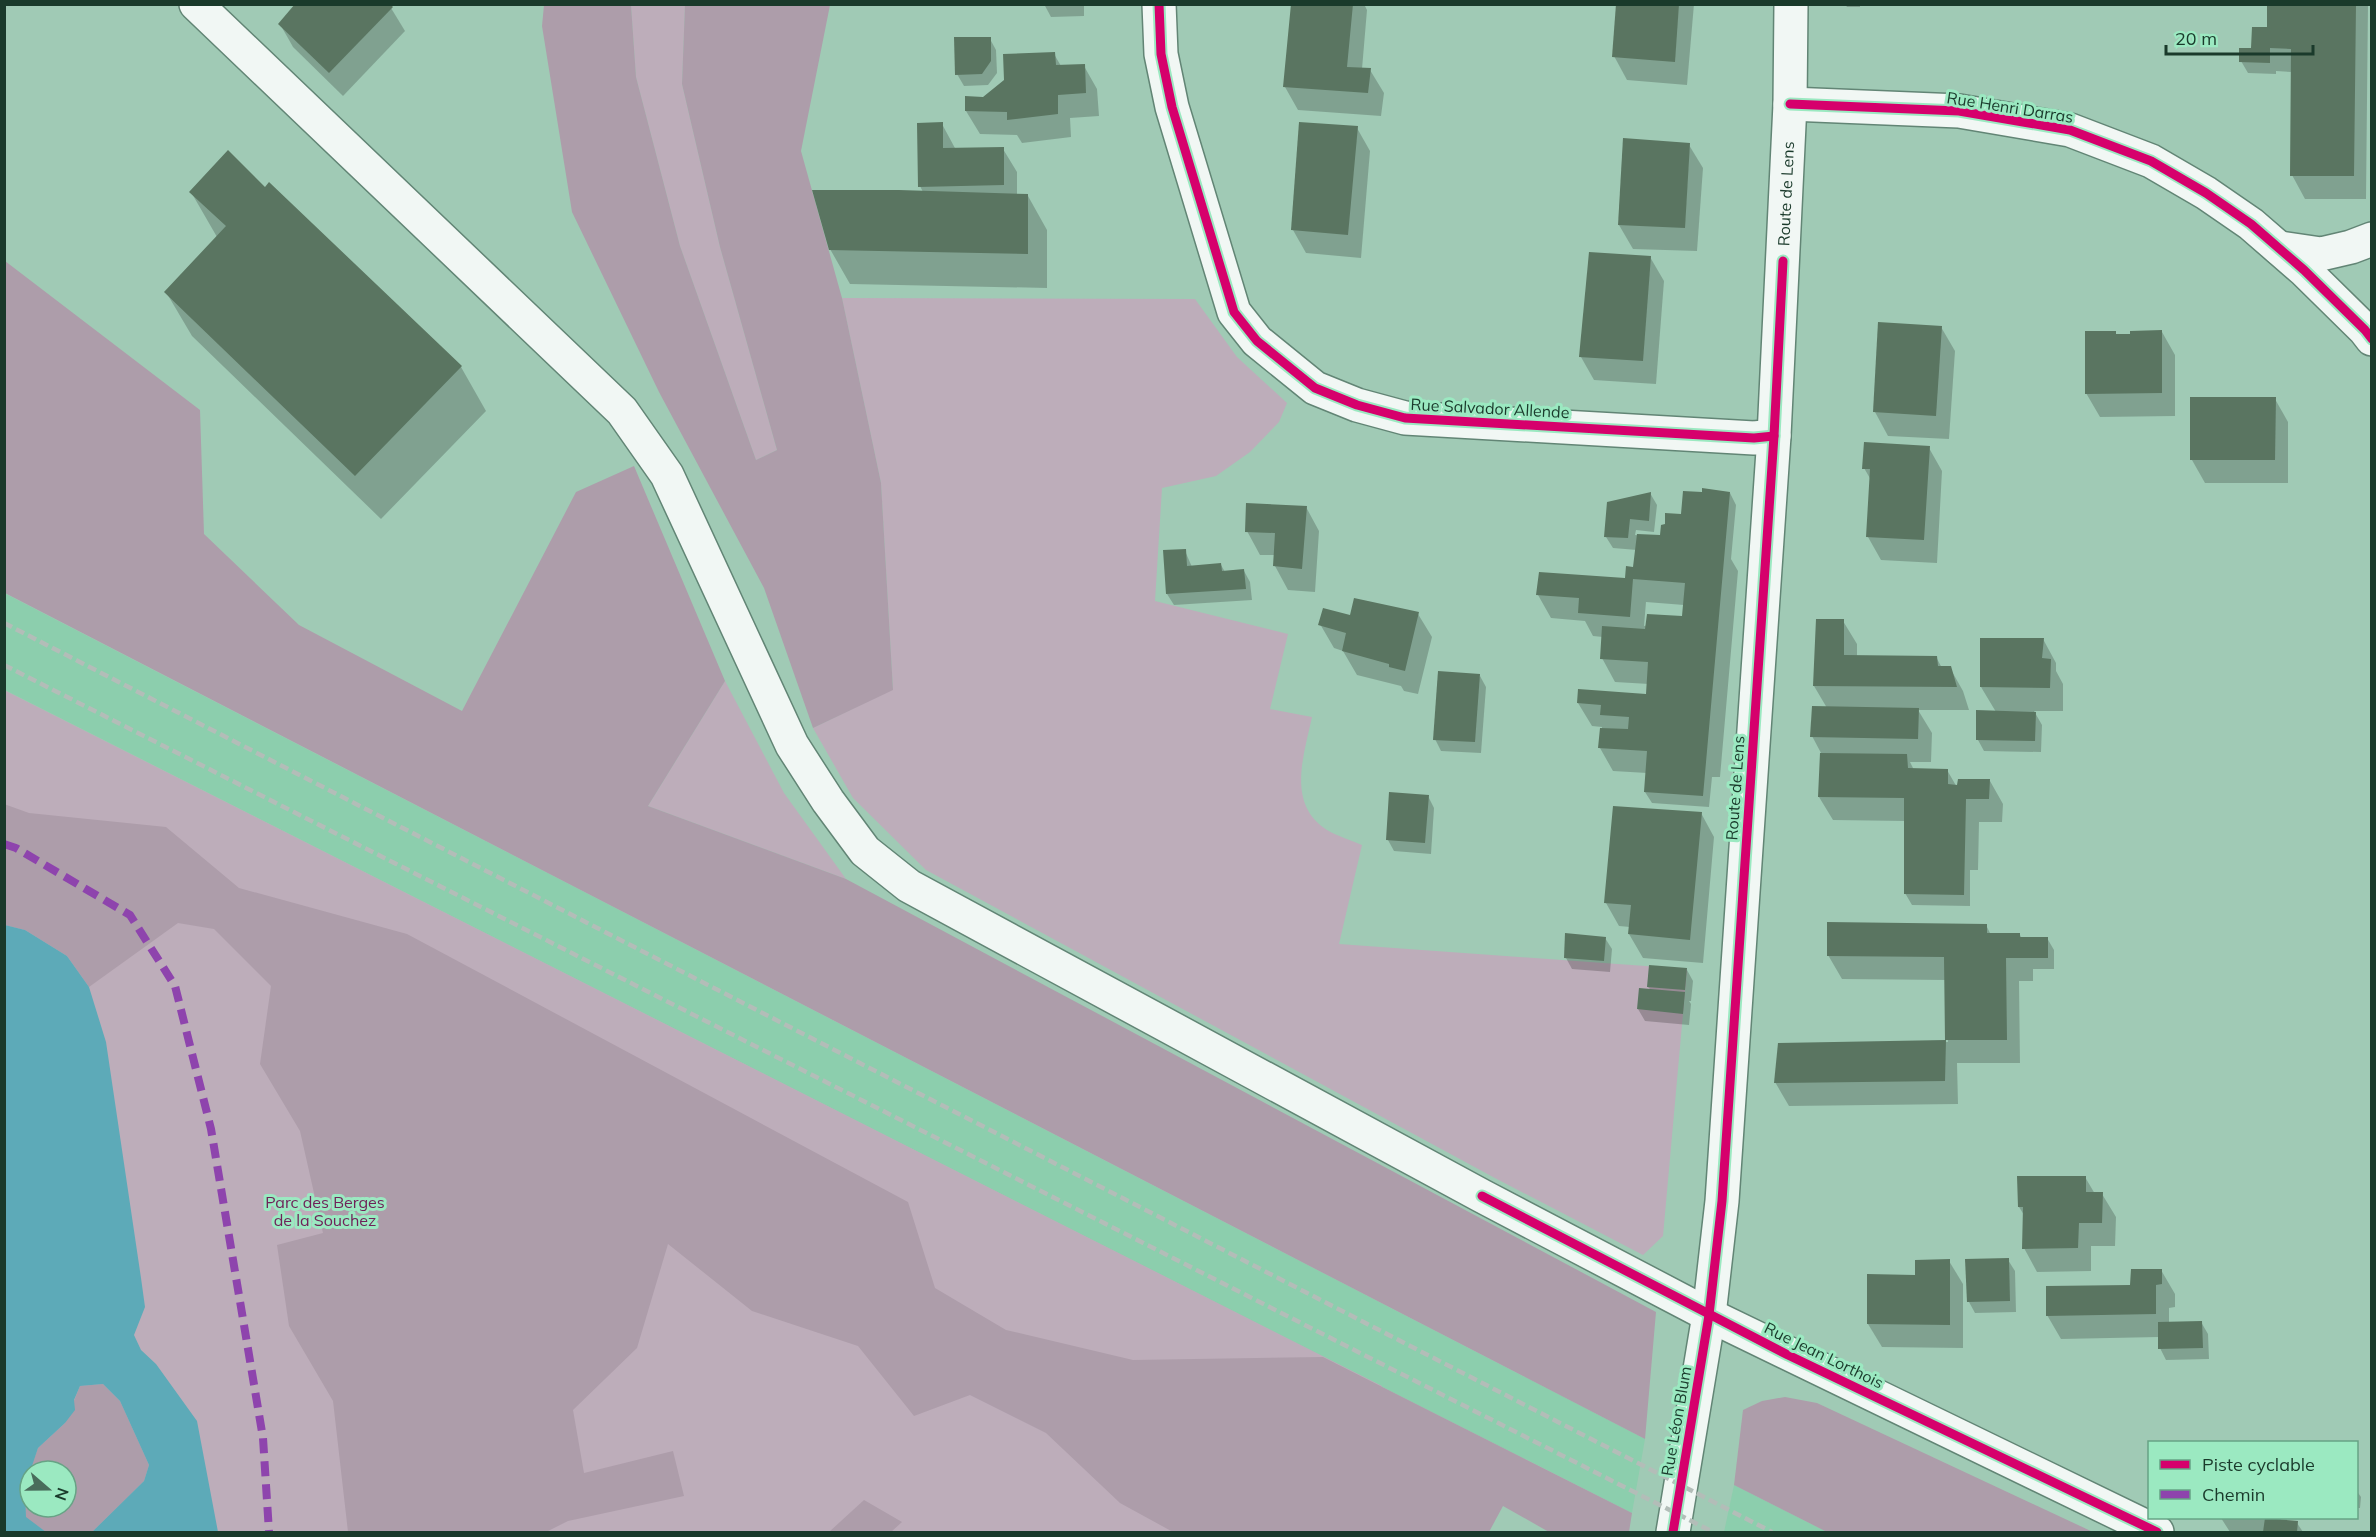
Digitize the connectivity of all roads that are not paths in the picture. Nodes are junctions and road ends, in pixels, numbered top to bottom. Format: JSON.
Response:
{"nodes":[{"id":1,"x":196,"y":4,"type":"edge"},
{"id":2,"x":1159,"y":4,"type":"edge"},
{"id":3,"x":1791,"y":4,"type":"edge"},
{"id":4,"x":1790,"y":104,"type":"junction"},
{"id":5,"x":2372,"y":238,"type":"edge"},
{"id":6,"x":2279,"y":248,"type":"junction"},
{"id":7,"x":2372,"y":339,"type":"edge"},
{"id":8,"x":1774,"y":436,"type":"junction"},
{"id":9,"x":1709,"y":1315,"type":"junction"},
{"id":10,"x":1673,"y":1533,"type":"edge"},
{"id":11,"x":2157,"y":1533,"type":"edge"}],
"edges":[{"from":1,"to":9,"type":"street","name":"Rue Jean Lorthois"},
{"from":2,"to":8,"type":"street","name":"Rue Salvador Allende"},
{"from":3,"to":4,"type":"street","name":"Route de Lens"},
{"from":4,"to":6,"type":"street","name":"Rue Henri Darras"},
{"from":4,"to":8,"type":"street","name":"Route de Lens"},
{"from":5,"to":6,"type":"street"},
{"from":6,"to":7,"type":"street","name":"Rue Henri Darras"},
{"from":8,"to":9,"type":"street","name":"Route de Lens"},
{"from":9,"to":10,"type":"street","name":"Rue Léon Blum"},
{"from":9,"to":11,"type":"street","name":"Rue Jean Lorthois"}]}
